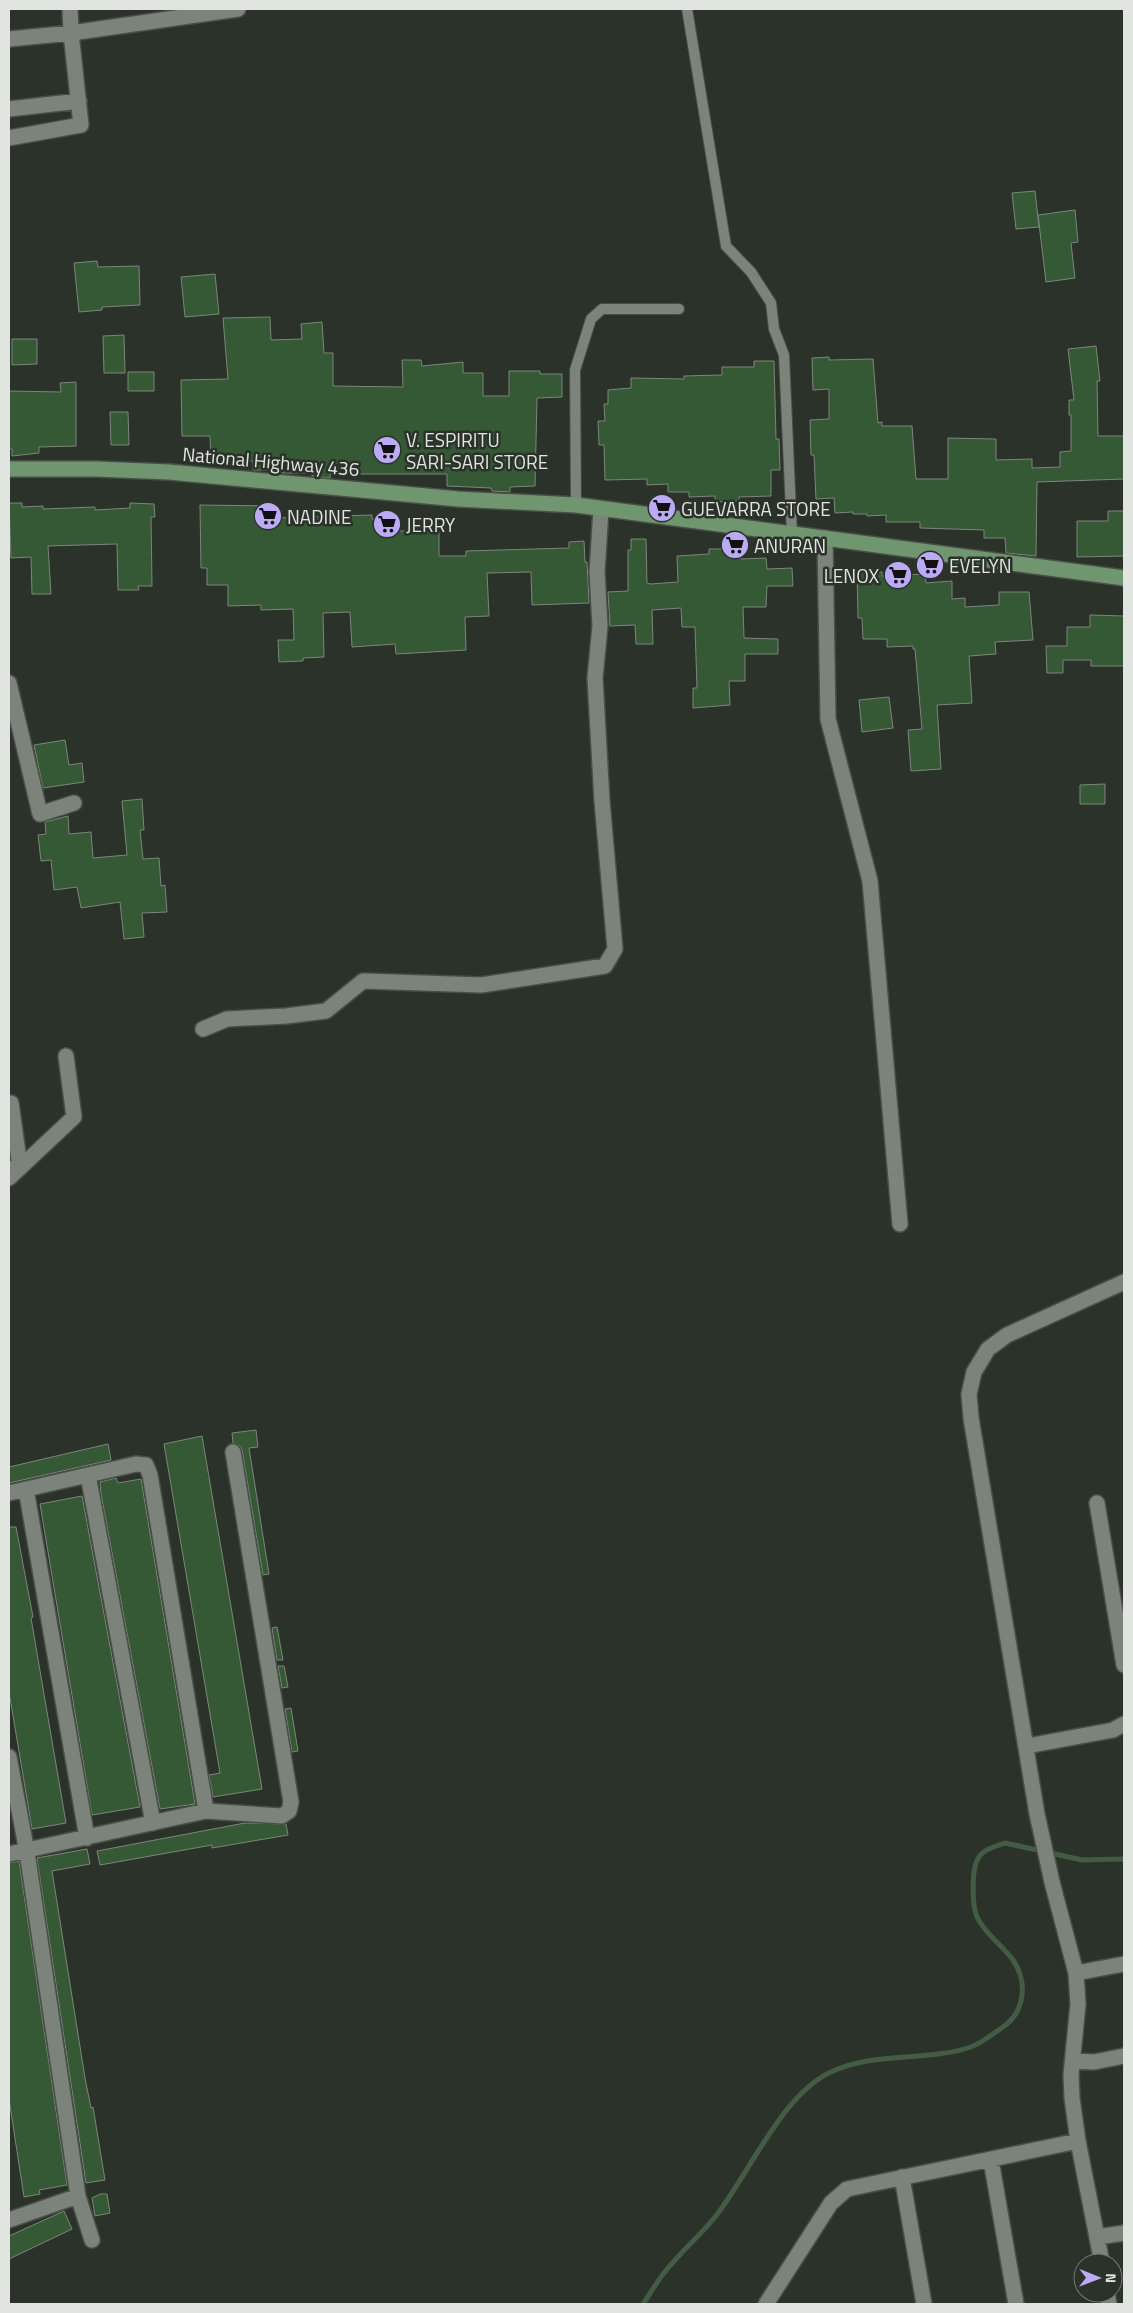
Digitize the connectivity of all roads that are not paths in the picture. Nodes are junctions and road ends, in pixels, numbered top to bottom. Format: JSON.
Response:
{"nodes":[{"id":1,"x":70,"y":9,"type":"edge"},
{"id":2,"x":238,"y":9,"type":"edge"},
{"id":3,"x":687,"y":9,"type":"edge"},
{"id":4,"x":71,"y":33,"type":"junction"},
{"id":5,"x":9,"y":39,"type":"edge"},
{"id":6,"x":79,"y":101,"type":"junction"},
{"id":7,"x":9,"y":109,"type":"edge"},
{"id":8,"x":9,"y":138,"type":"edge"},
{"id":9,"x":679,"y":309,"type":"dead end"},
{"id":10,"x":9,"y":470,"type":"edge"},
{"id":11,"x":576,"y":506,"type":"junction"},
{"id":12,"x":601,"y":509,"type":"junction"},
{"id":13,"x":792,"y":534,"type":"junction"},
{"id":14,"x":825,"y":538,"type":"junction"},
{"id":15,"x":1124,"y":578,"type":"edge"},
{"id":16,"x":9,"y":683,"type":"edge"},
{"id":17,"x":74,"y":803,"type":"dead end"},
{"id":18,"x":203,"y":1029,"type":"dead end"},
{"id":19,"x":66,"y":1056,"type":"dead end"},
{"id":20,"x":9,"y":1103,"type":"edge"},
{"id":21,"x":14,"y":1168,"type":"edge"},
{"id":22,"x":9,"y":1178,"type":"edge"},
{"id":23,"x":900,"y":1224,"type":"dead end"},
{"id":24,"x":1124,"y":1282,"type":"edge"},
{"id":25,"x":233,"y":1452,"type":"dead end"},
{"id":26,"x":88,"y":1475,"type":"junction"},
{"id":27,"x":26,"y":1489,"type":"junction"},
{"id":28,"x":9,"y":1493,"type":"edge"},
{"id":29,"x":1097,"y":1503,"type":"dead end"},
{"id":30,"x":1124,"y":1665,"type":"edge"},
{"id":31,"x":1124,"y":1724,"type":"edge"},
{"id":32,"x":1027,"y":1746,"type":"junction"},
{"id":33,"x":9,"y":1757,"type":"edge"},
{"id":34,"x":206,"y":1811,"type":"junction"},
{"id":35,"x":152,"y":1823,"type":"junction"},
{"id":36,"x":87,"y":1838,"type":"junction"},
{"id":37,"x":27,"y":1852,"type":"junction"},
{"id":38,"x":9,"y":1854,"type":"edge"},
{"id":39,"x":1124,"y":1964,"type":"edge"},
{"id":40,"x":1076,"y":1973,"type":"junction"},
{"id":41,"x":1124,"y":2056,"type":"edge"},
{"id":42,"x":1074,"y":2061,"type":"junction"},
{"id":43,"x":1078,"y":2141,"type":"junction"},
{"id":44,"x":992,"y":2160,"type":"junction"},
{"id":45,"x":902,"y":2177,"type":"junction"},
{"id":46,"x":78,"y":2196,"type":"junction"},
{"id":47,"x":9,"y":2220,"type":"edge"},
{"id":48,"x":1124,"y":2232,"type":"edge"},
{"id":49,"x":1097,"y":2237,"type":"junction"},
{"id":50,"x":92,"y":2240,"type":"dead end"},
{"id":51,"x":1100,"y":2253,"type":"edge"},
{"id":52,"x":766,"y":2304,"type":"edge"},
{"id":53,"x":924,"y":2304,"type":"edge"},
{"id":54,"x":1016,"y":2304,"type":"edge"}],
"edges":[{"from":1,"to":4,"type":"street"},
{"from":2,"to":4,"type":"street"},
{"from":3,"to":13,"type":"lane"},
{"from":4,"to":5,"type":"street"},
{"from":4,"to":6,"type":"street"},
{"from":6,"to":7,"type":"street"},
{"from":6,"to":8,"type":"street"},
{"from":9,"to":11,"type":"lane"},
{"from":10,"to":11,"type":"main road","name":"National Highway 436"},
{"from":11,"to":12,"type":"main road","name":"National Highway 436"},
{"from":12,"to":13,"type":"main road","name":"National Highway 436"},
{"from":12,"to":18,"type":"street"},
{"from":13,"to":14,"type":"main road","name":"National Highway 436"},
{"from":14,"to":15,"type":"main road","name":"National Highway 436"},
{"from":14,"to":23,"type":"street"},
{"from":16,"to":17,"type":"street"},
{"from":19,"to":21,"type":"street"},
{"from":20,"to":21,"type":"street"},
{"from":21,"to":22,"type":"street"},
{"from":24,"to":32,"type":"street"},
{"from":25,"to":34,"type":"street"},
{"from":26,"to":27,"type":"street"},
{"from":26,"to":34,"type":"street"},
{"from":26,"to":35,"type":"street"},
{"from":27,"to":28,"type":"street"},
{"from":27,"to":36,"type":"street"},
{"from":29,"to":30,"type":"street"},
{"from":31,"to":32,"type":"street"},
{"from":32,"to":40,"type":"street"},
{"from":33,"to":37,"type":"street"},
{"from":34,"to":35,"type":"street"},
{"from":35,"to":36,"type":"street"},
{"from":36,"to":37,"type":"street"},
{"from":37,"to":38,"type":"street"},
{"from":37,"to":46,"type":"street"},
{"from":39,"to":40,"type":"street"},
{"from":40,"to":42,"type":"street"},
{"from":41,"to":42,"type":"street"},
{"from":42,"to":43,"type":"street"},
{"from":43,"to":44,"type":"street"},
{"from":43,"to":49,"type":"street"},
{"from":44,"to":45,"type":"street"},
{"from":44,"to":54,"type":"street"},
{"from":45,"to":52,"type":"street"},
{"from":45,"to":53,"type":"street"},
{"from":46,"to":47,"type":"street"},
{"from":46,"to":50,"type":"street"},
{"from":48,"to":49,"type":"street"},
{"from":49,"to":51,"type":"street"}]}
